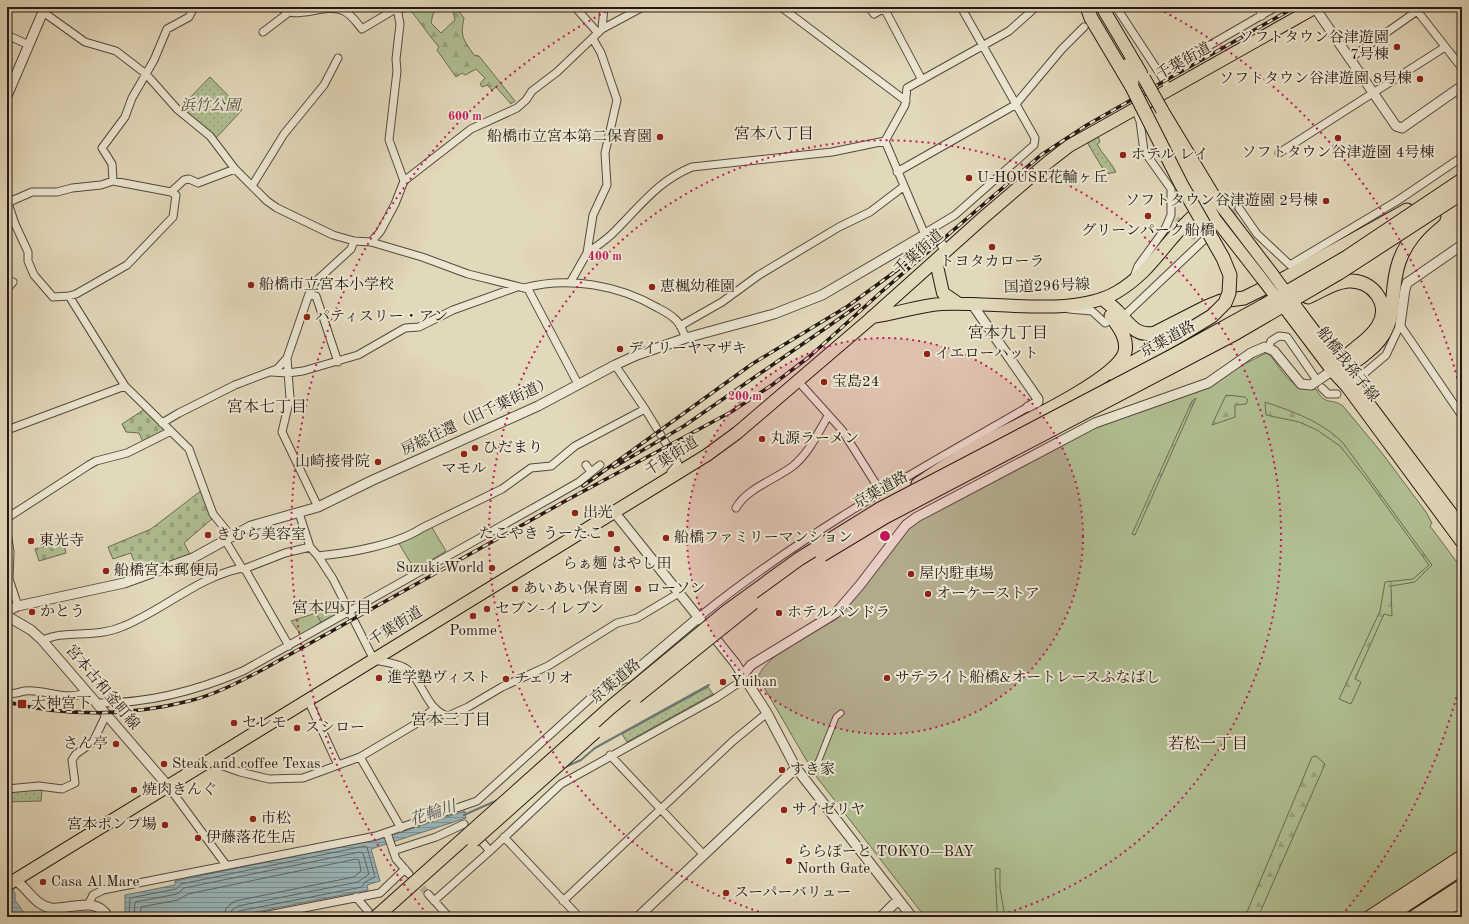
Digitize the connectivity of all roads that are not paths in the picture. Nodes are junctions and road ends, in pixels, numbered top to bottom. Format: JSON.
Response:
{"nodes":[{"id":1,"x":194,"y":7,"type":"edge"},
{"id":2,"x":281,"y":7,"type":"edge"},
{"id":3,"x":575,"y":7,"type":"edge"},
{"id":4,"x":604,"y":7,"type":"edge"},
{"id":5,"x":643,"y":7,"type":"edge"},
{"id":6,"x":781,"y":7,"type":"edge"},
{"id":7,"x":869,"y":7,"type":"edge"},
{"id":8,"x":961,"y":7,"type":"edge"},
{"id":9,"x":1036,"y":7,"type":"edge"},
{"id":10,"x":1087,"y":7,"type":"edge"},
{"id":11,"x":1092,"y":7,"type":"edge"},
{"id":12,"x":1102,"y":7,"type":"edge"},
{"id":13,"x":1117,"y":7,"type":"edge"},
{"id":14,"x":1258,"y":7,"type":"edge"},
{"id":15,"x":1276,"y":7,"type":"edge"},
{"id":16,"x":1316,"y":7,"type":"edge"},
{"id":17,"x":885,"y":8,"type":"edge"},
{"id":18,"x":44,"y":9,"type":"edge"},
{"id":19,"x":1415,"y":9,"type":"edge"},
{"id":20,"x":288,"y":13,"type":"junction"},
{"id":21,"x":1262,"y":16,"type":"junction"},
{"id":22,"x":1084,"y":27,"type":"dead end"},
{"id":23,"x":263,"y":32,"type":"dead end"},
{"id":24,"x":598,"y":34,"type":"junction"},
{"id":25,"x":7,"y":35,"type":"edge"},
{"id":26,"x":29,"y":45,"type":"junction"},
{"id":27,"x":983,"y":46,"type":"junction"},
{"id":28,"x":1445,"y":47,"type":"junction"},
{"id":29,"x":338,"y":58,"type":"dead end"},
{"id":30,"x":1350,"y":59,"type":"junction"},
{"id":31,"x":1462,"y":68,"type":"edge"},
{"id":32,"x":146,"y":74,"type":"junction"},
{"id":33,"x":1160,"y":74,"type":"junction"},
{"id":34,"x":922,"y":80,"type":"junction"},
{"id":35,"x":1138,"y":83,"type":"junction"},
{"id":36,"x":1462,"y":86,"type":"edge"},
{"id":37,"x":1169,"y":89,"type":"junction"},
{"id":38,"x":1372,"y":93,"type":"junction"},
{"id":39,"x":7,"y":96,"type":"edge"},
{"id":40,"x":906,"y":101,"type":"junction"},
{"id":41,"x":1014,"y":105,"type":"junction"},
{"id":42,"x":1135,"y":108,"type":"junction"},
{"id":43,"x":885,"y":141,"type":"junction"},
{"id":44,"x":1279,"y":153,"type":"dead end"},
{"id":45,"x":1462,"y":157,"type":"edge"},
{"id":46,"x":235,"y":169,"type":"junction"},
{"id":47,"x":897,"y":172,"type":"junction"},
{"id":48,"x":1462,"y":179,"type":"edge"},
{"id":49,"x":113,"y":181,"type":"junction"},
{"id":50,"x":404,"y":181,"type":"junction"},
{"id":51,"x":252,"y":186,"type":"junction"},
{"id":52,"x":903,"y":187,"type":"junction"},
{"id":53,"x":171,"y":192,"type":"junction"},
{"id":54,"x":1462,"y":193,"type":"edge"},
{"id":55,"x":8,"y":201,"type":"edge"},
{"id":56,"x":1212,"y":204,"type":"junction"},
{"id":57,"x":1239,"y":208,"type":"dead end"},
{"id":58,"x":925,"y":234,"type":"junction"},
{"id":59,"x":1200,"y":240,"type":"tunnel mouth"},
{"id":60,"x":354,"y":242,"type":"junction"},
{"id":61,"x":371,"y":242,"type":"junction"},
{"id":62,"x":1462,"y":245,"type":"edge"},
{"id":63,"x":587,"y":253,"type":"junction"},
{"id":64,"x":943,"y":254,"type":"junction"},
{"id":65,"x":13,"y":282,"type":"dead end"},
{"id":66,"x":1132,"y":282,"type":"junction"},
{"id":67,"x":570,"y":283,"type":"junction"},
{"id":68,"x":521,"y":287,"type":"junction"},
{"id":69,"x":7,"y":288,"type":"edge"},
{"id":70,"x":309,"y":294,"type":"junction"},
{"id":71,"x":69,"y":296,"type":"junction"},
{"id":72,"x":1103,"y":299,"type":"junction"},
{"id":73,"x":959,"y":304,"type":"junction"},
{"id":74,"x":972,"y":304,"type":"junction"},
{"id":75,"x":1063,"y":306,"type":"junction"},
{"id":76,"x":1128,"y":312,"type":"dead end"},
{"id":77,"x":872,"y":317,"type":"junction"},
{"id":78,"x":1107,"y":322,"type":"dead end"},
{"id":79,"x":1400,"y":325,"type":"junction"},
{"id":80,"x":680,"y":326,"type":"junction"},
{"id":81,"x":1236,"y":333,"type":"junction"},
{"id":82,"x":686,"y":338,"type":"junction"},
{"id":83,"x":1269,"y":348,"type":"junction"},
{"id":84,"x":286,"y":358,"type":"junction"},
{"id":85,"x":338,"y":362,"type":"junction"},
{"id":86,"x":616,"y":365,"type":"junction"},
{"id":87,"x":1336,"y":368,"type":"junction"},
{"id":88,"x":271,"y":372,"type":"junction"},
{"id":89,"x":288,"y":373,"type":"junction"},
{"id":90,"x":1314,"y":376,"type":"dead end"},
{"id":91,"x":1360,"y":377,"type":"dead end"},
{"id":92,"x":797,"y":380,"type":"junction"},
{"id":93,"x":578,"y":384,"type":"junction"},
{"id":94,"x":125,"y":386,"type":"junction"},
{"id":95,"x":1322,"y":388,"type":"dead end"},
{"id":96,"x":1083,"y":389,"type":"junction"},
{"id":97,"x":1337,"y":394,"type":"dead end"},
{"id":98,"x":1028,"y":407,"type":"joint"},
{"id":99,"x":645,"y":409,"type":"junction"},
{"id":100,"x":828,"y":416,"type":"junction"},
{"id":101,"x":1462,"y":416,"type":"edge"},
{"id":102,"x":162,"y":423,"type":"junction"},
{"id":103,"x":7,"y":430,"type":"edge"},
{"id":104,"x":171,"y":430,"type":"junction"},
{"id":105,"x":586,"y":465,"type":"dead end"},
{"id":106,"x":600,"y":466,"type":"dead end"},
{"id":107,"x":591,"y":472,"type":"junction"},
{"id":108,"x":651,"y":490,"type":"junction"},
{"id":109,"x":881,"y":492,"type":"junction"},
{"id":110,"x":318,"y":507,"type":"junction"},
{"id":111,"x":736,"y":508,"type":"dead end"},
{"id":112,"x":880,"y":509,"type":"junction"},
{"id":113,"x":299,"y":513,"type":"junction"},
{"id":114,"x":615,"y":513,"type":"junction"},
{"id":115,"x":7,"y":518,"type":"edge"},
{"id":116,"x":1462,"y":526,"type":"edge"},
{"id":117,"x":7,"y":532,"type":"edge"},
{"id":118,"x":228,"y":538,"type":"junction"},
{"id":119,"x":1462,"y":543,"type":"edge"},
{"id":120,"x":310,"y":547,"type":"junction"},
{"id":121,"x":318,"y":556,"type":"junction"},
{"id":122,"x":243,"y":568,"type":"junction"},
{"id":123,"x":679,"y":594,"type":"junction"},
{"id":124,"x":18,"y":606,"type":"junction"},
{"id":125,"x":7,"y":611,"type":"edge"},
{"id":126,"x":350,"y":612,"type":"junction"},
{"id":127,"x":7,"y":616,"type":"edge"},
{"id":128,"x":698,"y":618,"type":"junction"},
{"id":129,"x":42,"y":640,"type":"junction"},
{"id":130,"x":289,"y":646,"type":"junction"},
{"id":131,"x":374,"y":660,"type":"junction"},
{"id":132,"x":744,"y":675,"type":"junction"},
{"id":133,"x":627,"y":678,"type":"joint"},
{"id":134,"x":87,"y":692,"type":"junction"},
{"id":135,"x":7,"y":693,"type":"edge"},
{"id":136,"x":308,"y":700,"type":"junction"},
{"id":137,"x":96,"y":703,"type":"junction"},
{"id":138,"x":435,"y":708,"type":"junction"},
{"id":139,"x":767,"y":713,"type":"junction"},
{"id":140,"x":841,"y":713,"type":"dead end"},
{"id":141,"x":106,"y":715,"type":"junction"},
{"id":142,"x":610,"y":755,"type":"junction"},
{"id":143,"x":360,"y":758,"type":"junction"},
{"id":144,"x":210,"y":761,"type":"junction"},
{"id":145,"x":338,"y":765,"type":"junction"},
{"id":146,"x":796,"y":768,"type":"junction"},
{"id":147,"x":812,"y":773,"type":"dead end"},
{"id":148,"x":168,"y":786,"type":"junction"},
{"id":149,"x":7,"y":789,"type":"edge"},
{"id":150,"x":661,"y":809,"type":"junction"},
{"id":151,"x":464,"y":824,"type":"dead end"},
{"id":152,"x":401,"y":828,"type":"junction"},
{"id":153,"x":387,"y":834,"type":"junction"},
{"id":154,"x":504,"y":838,"type":"junction"},
{"id":155,"x":483,"y":843,"type":"dead end"},
{"id":156,"x":392,"y":849,"type":"junction"},
{"id":157,"x":490,"y":851,"type":"junction"},
{"id":158,"x":704,"y":855,"type":"junction"},
{"id":159,"x":1462,"y":856,"type":"edge"},
{"id":160,"x":226,"y":865,"type":"junction"},
{"id":161,"x":1462,"y":868,"type":"edge"},
{"id":162,"x":9,"y":880,"type":"edge"},
{"id":163,"x":1462,"y":886,"type":"edge"},
{"id":164,"x":428,"y":894,"type":"tunnel mouth"},
{"id":165,"x":356,"y":898,"type":"junction"},
{"id":166,"x":434,"y":900,"type":"junction"},
{"id":167,"x":898,"y":900,"type":"junction"},
{"id":168,"x":1462,"y":900,"type":"edge"},
{"id":169,"x":563,"y":901,"type":"junction"},
{"id":170,"x":88,"y":905,"type":"junction"},
{"id":171,"x":267,"y":916,"type":"edge"},
{"id":172,"x":108,"y":917,"type":"edge"},
{"id":173,"x":258,"y":917,"type":"edge"},
{"id":174,"x":374,"y":917,"type":"edge"},
{"id":175,"x":388,"y":917,"type":"edge"},
{"id":176,"x":449,"y":917,"type":"edge"},
{"id":177,"x":578,"y":917,"type":"edge"},
{"id":178,"x":638,"y":917,"type":"edge"},
{"id":179,"x":881,"y":917,"type":"edge"},
{"id":180,"x":912,"y":917,"type":"edge"},
{"id":181,"x":1369,"y":917,"type":"edge"},
{"id":182,"x":1387,"y":917,"type":"edge"},
{"id":183,"x":1414,"y":917,"type":"edge"},
{"id":184,"x":1436,"y":917,"type":"edge"}],
"edges":[{"from":1,"to":32,"type":"street"},
{"from":2,"to":20,"type":"street"},
{"from":3,"to":24,"type":"street"},
{"from":4,"to":24,"type":"street"},
{"from":5,"to":24,"type":"street"},
{"from":6,"to":40,"type":"street"},
{"from":7,"to":17,"type":"street"},
{"from":8,"to":27,"type":"street"},
{"from":9,"to":27,"type":"street"},
{"from":10,"to":35,"type":"highway"},
{"from":11,"to":35,"type":"highway"},
{"from":12,"to":35,"type":"highway"},
{"from":13,"to":33,"type":"street"},
{"from":14,"to":21,"type":"street"},
{"from":15,"to":21,"type":"street"},
{"from":16,"to":30,"type":"street"},
{"from":16,"to":37,"type":"highway","name":"千葉街道"},
{"from":17,"to":34,"type":"street"},
{"from":18,"to":26,"type":"street"},
{"from":18,"to":32,"type":"street"},
{"from":19,"to":28,"type":"street"},
{"from":19,"to":30,"type":"street"},
{"from":20,"to":23,"type":"street"},
{"from":20,"to":50,"type":"street"},
{"from":21,"to":33,"type":"street"},
{"from":22,"to":41,"type":"street"},
{"from":24,"to":50,"type":"street"},
{"from":24,"to":63,"type":"street"},
{"from":25,"to":26,"type":"street"},
{"from":26,"to":39,"type":"street"},
{"from":27,"to":34,"type":"street"},
{"from":27,"to":41,"type":"street"},
{"from":28,"to":31,"type":"street"},
{"from":28,"to":38,"type":"street"},
{"from":29,"to":51,"type":"street"},
{"from":30,"to":38,"type":"street"},
{"from":32,"to":46,"type":"street"},
{"from":32,"to":49,"type":"street"},
{"from":33,"to":37,"type":"street"},
{"from":34,"to":40,"type":"street"},
{"from":35,"to":56,"type":"highway"},
{"from":35,"to":96,"type":"highway","bridge":true},
{"from":36,"to":38,"type":"street"},
{"from":37,"to":42,"type":"highway","name":"千葉街道"},
{"from":38,"to":44,"type":"street"},
{"from":40,"to":43,"type":"street"},
{"from":41,"to":47,"type":"street"},
{"from":41,"to":58,"type":"street"},
{"from":42,"to":64,"type":"highway","name":"千葉街道"},
{"from":42,"to":66,"type":"street"},
{"from":43,"to":47,"type":"street"},
{"from":43,"to":63,"type":"street"},
{"from":45,"to":57,"type":"street"},
{"from":46,"to":51,"type":"street"},
{"from":46,"to":53,"type":"street"},
{"from":47,"to":52,"type":"street"},
{"from":48,"to":72,"type":"highway","bridge":true},
{"from":48,"to":112,"type":"highway","name":"京葉道路","bridge":true},
{"from":49,"to":53,"type":"street"},
{"from":49,"to":55,"type":"street"},
{"from":50,"to":61,"type":"street"},
{"from":51,"to":60,"type":"street"},
{"from":52,"to":58,"type":"street"},
{"from":52,"to":80,"type":"street"},
{"from":53,"to":71,"type":"street"},
{"from":54,"to":81,"type":"highway","name":"京葉道路","bridge":true},
{"from":54,"to":87,"type":"highway","bridge":true},
{"from":55,"to":71,"type":"street"},
{"from":56,"to":66,"type":"highway","name":"国道296号線"},
{"from":56,"to":87,"type":"main road","name":"船橋我孫子線","bridge":true},
{"from":58,"to":64,"type":"street"},
{"from":58,"to":82,"type":"street","name":"房総往還（旧千葉街道）"},
{"from":59,"to":76,"type":"street"},
{"from":60,"to":61,"type":"street"},
{"from":60,"to":70,"type":"street"},
{"from":61,"to":68,"type":"street"},
{"from":62,"to":79,"type":"street"},
{"from":63,"to":67,"type":"street"},
{"from":64,"to":73,"type":"highway"},
{"from":64,"to":77,"type":"highway","name":"千葉街道"},
{"from":65,"to":69,"type":"street"},
{"from":66,"to":72,"type":"highway","name":"国道296号線"},
{"from":67,"to":68,"type":"street"},
{"from":67,"to":80,"type":"street"},
{"from":68,"to":85,"type":"street"},
{"from":68,"to":93,"type":"street"},
{"from":70,"to":84,"type":"street"},
{"from":70,"to":85,"type":"street"},
{"from":71,"to":94,"type":"street"},
{"from":72,"to":75,"type":"highway","name":"国道296号線"},
{"from":72,"to":96,"type":"highway"},
{"from":73,"to":74,"type":"highway","name":"国道296号線"},
{"from":73,"to":77,"type":"highway","name":"国道296号線"},
{"from":74,"to":75,"type":"highway","name":"国道296号線"},
{"from":74,"to":98,"type":"street"},
{"from":75,"to":78,"type":"street"},
{"from":77,"to":92,"type":"highway","name":"千葉街道"},
{"from":79,"to":91,"type":"street"},
{"from":79,"to":101,"type":"street"},
{"from":80,"to":82,"type":"street"},
{"from":81,"to":87,"type":"highway","bridge":true},
{"from":81,"to":175,"type":"highway","name":"京葉道路","bridge":true},
{"from":82,"to":86,"type":"street","name":"房総往還（旧千葉街道）"},
{"from":83,"to":87,"type":"street"},
{"from":83,"to":90,"type":"street"},
{"from":83,"to":132,"type":"street"},
{"from":84,"to":88,"type":"street"},
{"from":84,"to":89,"type":"street"},
{"from":85,"to":89,"type":"street"},
{"from":86,"to":93,"type":"street","name":"房総往還（旧千葉街道）"},
{"from":86,"to":99,"type":"street"},
{"from":87,"to":116,"type":"main road","name":"船橋我孫子線"},
{"from":87,"to":119,"type":"main road","name":"船橋我孫子線"},
{"from":88,"to":89,"type":"street"},
{"from":88,"to":102,"type":"street"},
{"from":89,"to":110,"type":"street"},
{"from":92,"to":100,"type":"street"},
{"from":92,"to":108,"type":"highway","name":"千葉街道"},
{"from":93,"to":110,"type":"street","name":"房総往還（旧千葉街道）"},
{"from":94,"to":102,"type":"street"},
{"from":94,"to":103,"type":"street"},
{"from":95,"to":97,"type":"street"},
{"from":96,"to":112,"type":"highway","bridge":true},
{"from":98,"to":109,"type":"street"},
{"from":99,"to":108,"type":"street"},
{"from":99,"to":121,"type":"street"},
{"from":100,"to":109,"type":"street"},
{"from":100,"to":111,"type":"street"},
{"from":102,"to":104,"type":"street"},
{"from":104,"to":115,"type":"street"},
{"from":104,"to":118,"type":"street"},
{"from":105,"to":107,"type":"street"},
{"from":106,"to":107,"type":"street"},
{"from":107,"to":126,"type":"street"},
{"from":108,"to":114,"type":"highway","name":"千葉街道"},
{"from":109,"to":128,"type":"street"},
{"from":110,"to":113,"type":"street","name":"房総往還（旧千葉街道）"},
{"from":112,"to":174,"type":"highway","name":"京葉道路","bridge":true},
{"from":113,"to":118,"type":"street","name":"房総往還（旧千葉街道）"},
{"from":113,"to":120,"type":"street"},
{"from":114,"to":123,"type":"street"},
{"from":114,"to":131,"type":"highway","name":"千葉街道"},
{"from":117,"to":124,"type":"street"},
{"from":118,"to":122,"type":"street"},
{"from":118,"to":124,"type":"street","name":"房総往還（旧千葉街道）"},
{"from":120,"to":121,"type":"street"},
{"from":120,"to":122,"type":"street"},
{"from":121,"to":126,"type":"street"},
{"from":122,"to":129,"type":"street"},
{"from":122,"to":130,"type":"street"},
{"from":123,"to":128,"type":"street"},
{"from":123,"to":138,"type":"street"},
{"from":124,"to":125,"type":"street","name":"房総往還（旧千葉街道）"},
{"from":126,"to":130,"type":"street"},
{"from":126,"to":131,"type":"street"},
{"from":127,"to":129,"type":"street","name":"宮本古和釜町線"},
{"from":128,"to":132,"type":"street"},
{"from":128,"to":133,"type":"street"},
{"from":129,"to":134,"type":"street","name":"宮本古和釜町線"},
{"from":130,"to":137,"type":"street"},
{"from":131,"to":136,"type":"highway","name":"千葉街道"},
{"from":131,"to":138,"type":"street"},
{"from":132,"to":139,"type":"street"},
{"from":132,"to":142,"type":"street"},
{"from":133,"to":152,"type":"street"},
{"from":134,"to":135,"type":"street"},
{"from":134,"to":137,"type":"street","name":"宮本古和釜町線"},
{"from":136,"to":144,"type":"highway","name":"千葉街道"},
{"from":136,"to":145,"type":"street"},
{"from":137,"to":141,"type":"street","name":"宮本古和釜町線"},
{"from":138,"to":143,"type":"street"},
{"from":139,"to":146,"type":"street"},
{"from":139,"to":150,"type":"street"},
{"from":140,"to":147,"type":"street"},
{"from":141,"to":148,"type":"street","name":"宮本古和釜町線"},
{"from":141,"to":149,"type":"street"},
{"from":142,"to":150,"type":"street"},
{"from":142,"to":154,"type":"street"},
{"from":143,"to":145,"type":"street"},
{"from":143,"to":152,"type":"street"},
{"from":144,"to":145,"type":"street"},
{"from":144,"to":148,"type":"highway","name":"千葉街道"},
{"from":146,"to":158,"type":"street"},
{"from":146,"to":167,"type":"street"},
{"from":148,"to":160,"type":"street"},
{"from":148,"to":162,"type":"highway","name":"千葉街道"},
{"from":150,"to":158,"type":"street"},
{"from":150,"to":169,"type":"street"},
{"from":151,"to":156,"type":"street"},
{"from":152,"to":153,"type":"street"},
{"from":153,"to":156,"type":"street"},
{"from":153,"to":160,"type":"street"},
{"from":154,"to":157,"type":"street"},
{"from":154,"to":169,"type":"street"},
{"from":155,"to":157,"type":"street"},
{"from":156,"to":165,"type":"street"},
{"from":157,"to":166,"type":"street"},
{"from":158,"to":178,"type":"street"},
{"from":159,"to":181,"type":"highway"},
{"from":160,"to":170,"type":"street"},
{"from":161,"to":182,"type":"highway"},
{"from":162,"to":170,"type":"street"},
{"from":163,"to":183,"type":"highway"},
{"from":164,"to":166,"type":"street"},
{"from":165,"to":171,"type":"street"},
{"from":165,"to":174,"type":"street"},
{"from":166,"to":176,"type":"street"},
{"from":167,"to":179,"type":"street"},
{"from":167,"to":180,"type":"street"},
{"from":168,"to":184,"type":"highway"},
{"from":169,"to":177,"type":"street"},
{"from":170,"to":172,"type":"street"},
{"from":171,"to":173,"type":"street"}]}
